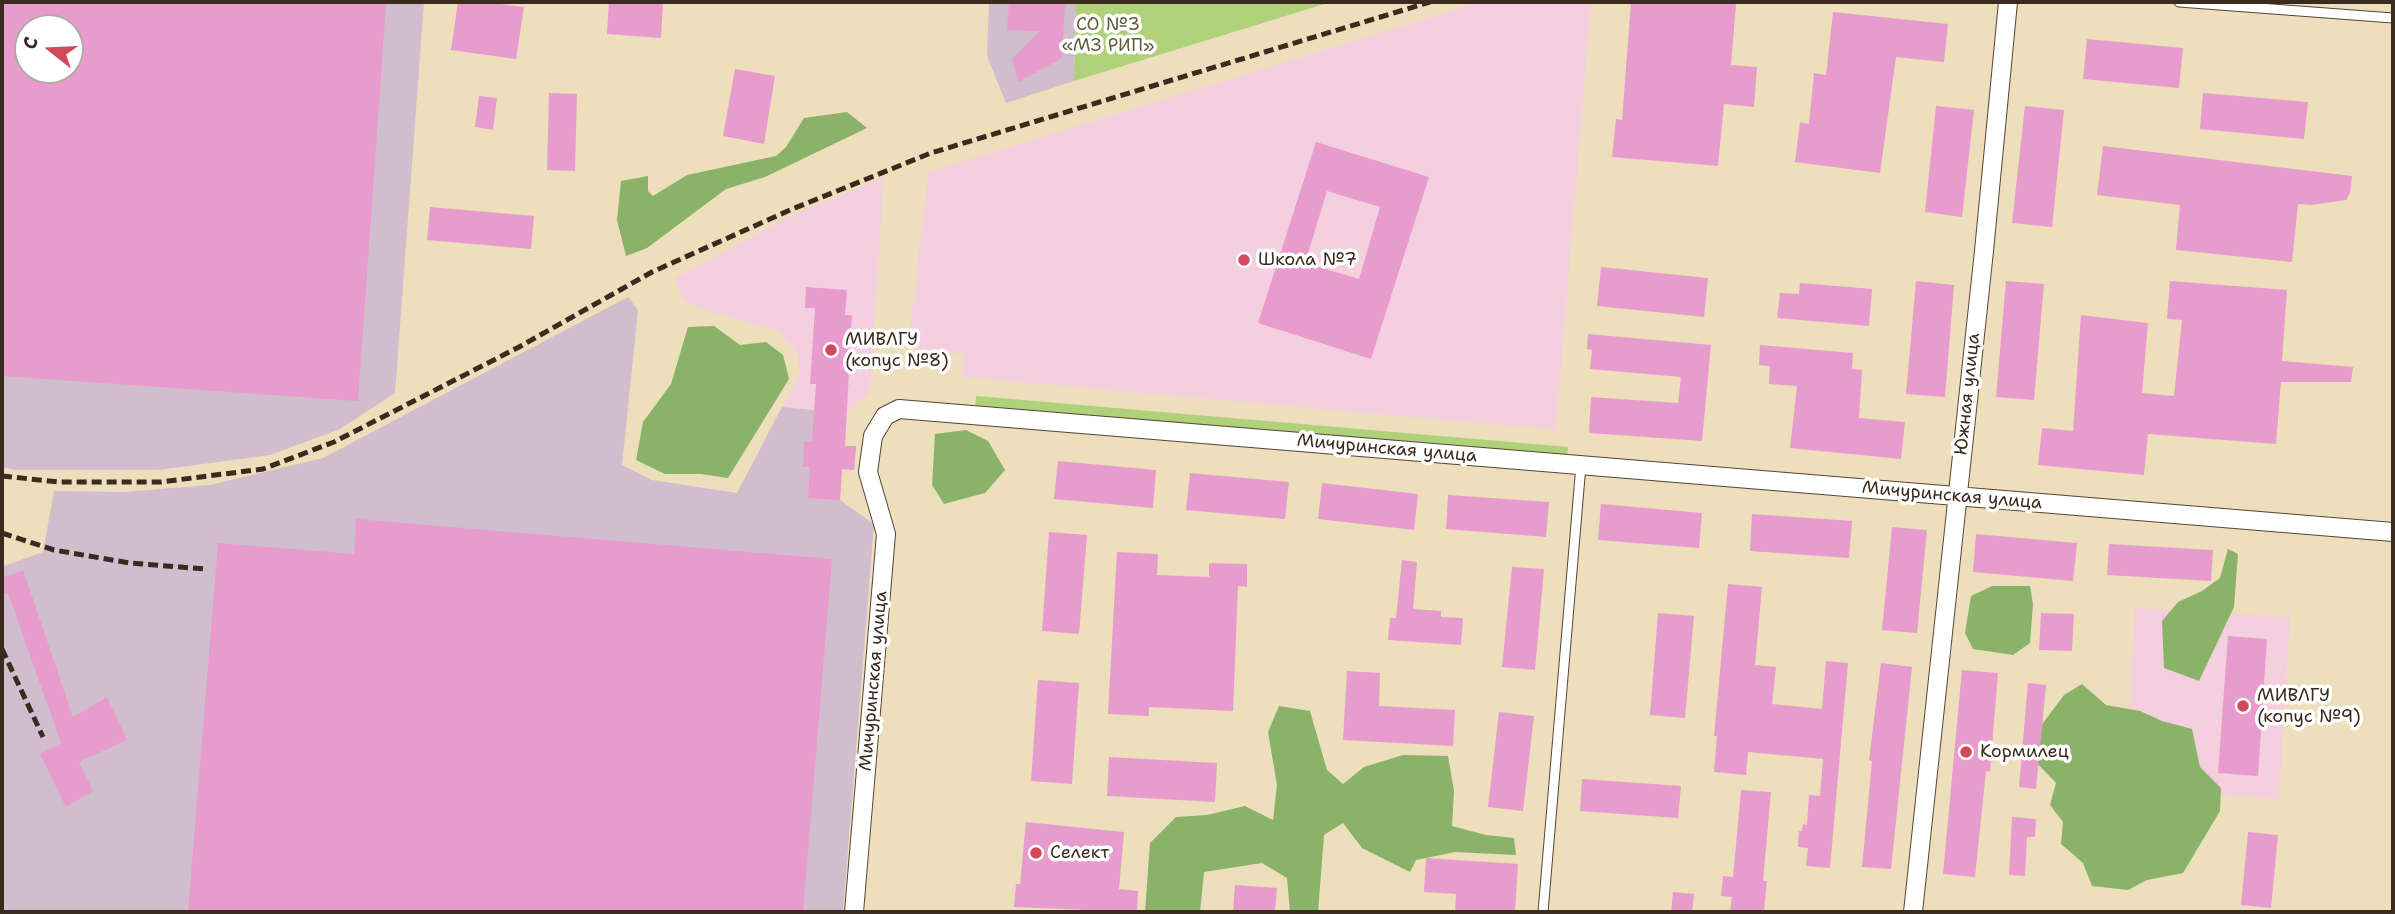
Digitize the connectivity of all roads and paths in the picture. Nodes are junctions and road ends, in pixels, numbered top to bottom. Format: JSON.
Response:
{"nodes":[{"id":1,"x":2008,"y":2,"type":"edge"},
{"id":2,"x":2179,"y":2,"type":"edge"},
{"id":3,"x":2393,"y":18,"type":"edge"},
{"id":4,"x":1581,"y":465,"type":"junction"},
{"id":5,"x":1957,"y":496,"type":"junction"},
{"id":6,"x":2393,"y":532,"type":"edge"},
{"id":7,"x":854,"y":912,"type":"edge"},
{"id":8,"x":1543,"y":912,"type":"edge"},
{"id":9,"x":1913,"y":912,"type":"edge"}],
"edges":[{"from":1,"to":5,"type":"street","name":"Южная улица"},
{"from":2,"to":3,"type":"lane"},
{"from":4,"to":5,"type":"street","name":"Мичуринская улица"},
{"from":4,"to":7,"type":"street","name":"Мичуринская улица"},
{"from":4,"to":8,"type":"lane"},
{"from":5,"to":6,"type":"street","name":"Мичуринская улица"},
{"from":5,"to":9,"type":"street","name":"Южная улица"}]}
